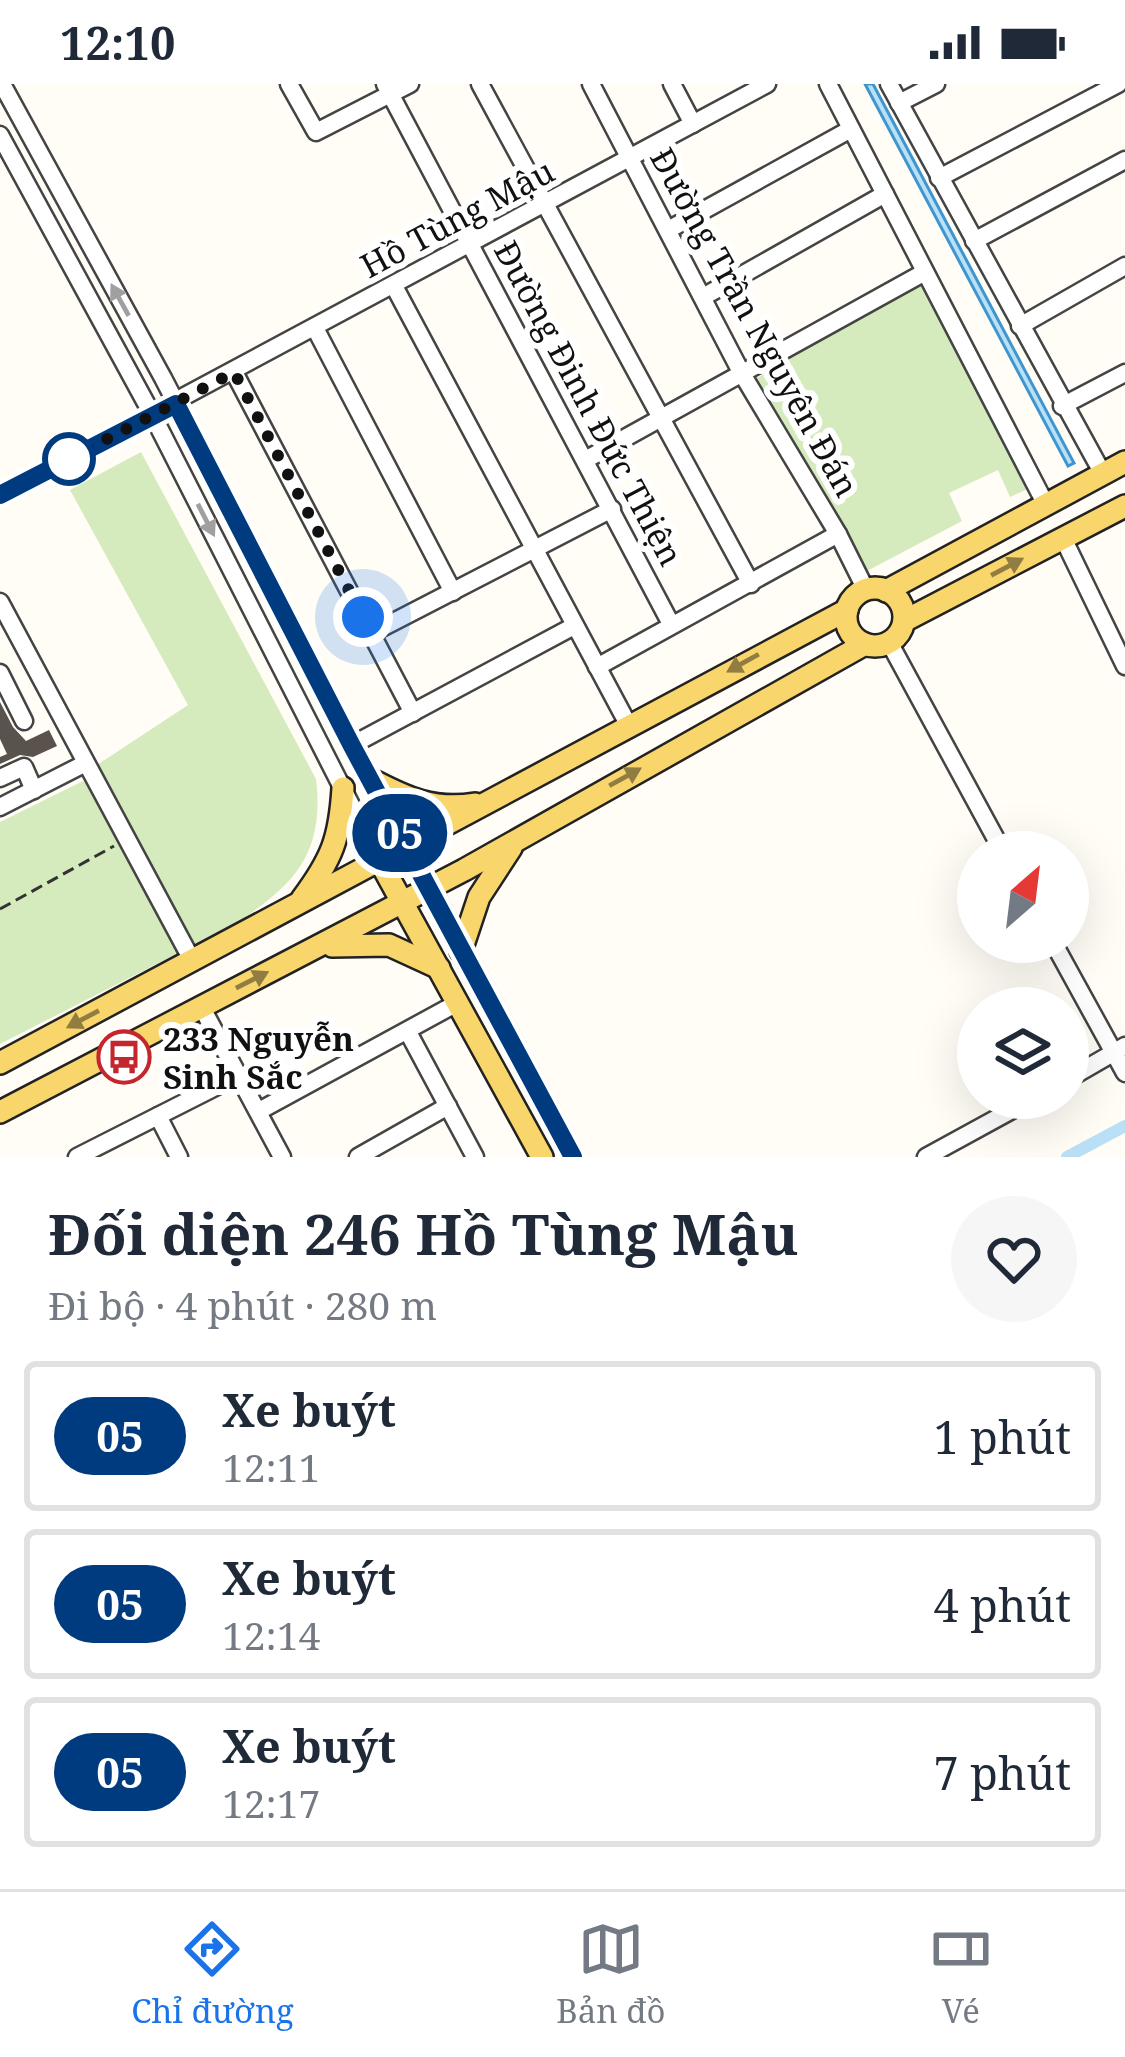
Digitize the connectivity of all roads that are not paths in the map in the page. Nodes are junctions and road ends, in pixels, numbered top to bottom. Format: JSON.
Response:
{"nodes":[{"id":1,"x":2,"y":84,"type":"edge"},
{"id":2,"x":289,"y":84,"type":"edge"},
{"id":3,"x":410,"y":84,"type":"edge"},
{"id":4,"x":480,"y":84,"type":"edge"},
{"id":5,"x":591,"y":84,"type":"edge"},
{"id":6,"x":672,"y":84,"type":"edge"},
{"id":7,"x":767,"y":84,"type":"edge"},
{"id":8,"x":828,"y":84,"type":"edge"},
{"id":9,"x":889,"y":84,"type":"edge"},
{"id":10,"x":936,"y":84,"type":"edge"},
{"id":11,"x":1118,"y":84,"type":"edge"},
{"id":12,"x":388,"y":89,"type":"edge"},
{"id":13,"x":899,"y":104,"type":"junction"},
{"id":14,"x":8,"y":114,"type":"edge"},
{"id":15,"x":693,"y":124,"type":"junction"},
{"id":16,"x":851,"y":129,"type":"junction"},
{"id":17,"x":0,"y":134,"type":"edge"},
{"id":18,"x":631,"y":158,"type":"junction"},
{"id":19,"x":1125,"y":160,"type":"edge"},
{"id":20,"x":940,"y":178,"type":"junction"},
{"id":21,"x":885,"y":194,"type":"junction"},
{"id":22,"x":544,"y":205,"type":"junction"},
{"id":23,"x":668,"y":230,"type":"junction"},
{"id":24,"x":974,"y":241,"type":"junction"},
{"id":25,"x":472,"y":245,"type":"junction"},
{"id":26,"x":1125,"y":266,"type":"edge"},
{"id":27,"x":925,"y":272,"type":"junction"},
{"id":28,"x":394,"y":286,"type":"junction"},
{"id":29,"x":703,"y":297,"type":"junction"},
{"id":30,"x":1020,"y":326,"type":"junction"},
{"id":31,"x":315,"y":328,"type":"junction"},
{"id":32,"x":234,"y":372,"type":"junction"},
{"id":33,"x":742,"y":372,"type":"junction"},
{"id":34,"x":1125,"y":373,"type":"edge"},
{"id":35,"x":176,"y":404,"type":"junction"},
{"id":36,"x":1062,"y":406,"type":"junction"},
{"id":37,"x":153,"y":416,"type":"junction"},
{"id":38,"x":659,"y":420,"type":"junction"},
{"id":39,"x":587,"y":459,"type":"junction"},
{"id":40,"x":1125,"y":462,"type":"edge"},
{"id":41,"x":1102,"y":474,"type":"junction"},
{"id":42,"x":0,"y":495,"type":"edge"},
{"id":43,"x":1046,"y":505,"type":"junction"},
{"id":44,"x":612,"y":509,"type":"junction"},
{"id":45,"x":1122,"y":515,"type":"edge"},
{"id":46,"x":838,"y":534,"type":"junction"},
{"id":47,"x":1063,"y":538,"type":"junction"},
{"id":48,"x":534,"y":550,"type":"junction"},
{"id":49,"x":751,"y":584,"type":"junction"},
{"id":50,"x":876,"y":590,"type":"junction"},
{"id":51,"x":453,"y":592,"type":"junction"},
{"id":52,"x":1,"y":605,"type":"edge"},
{"id":53,"x":847,"y":610,"type":"junction"},
{"id":54,"x":904,"y":621,"type":"junction"},
{"id":55,"x":671,"y":624,"type":"junction"},
{"id":56,"x":574,"y":626,"type":"junction"},
{"id":57,"x":372,"y":633,"type":"junction"},
{"id":58,"x":889,"y":642,"type":"junction"},
{"id":59,"x":865,"y":644,"type":"junction"},
{"id":60,"x":1125,"y":666,"type":"edge"},
{"id":61,"x":33,"y":667,"type":"junction"},
{"id":62,"x":597,"y":667,"type":"junction"},
{"id":63,"x":2,"y":678,"type":"edge"},
{"id":64,"x":413,"y":712,"type":"junction"},
{"id":65,"x":24,"y":721,"type":"dead end"},
{"id":66,"x":629,"y":726,"type":"junction"},
{"id":67,"x":352,"y":746,"type":"junction"},
{"id":68,"x":84,"y":764,"type":"junction"},
{"id":69,"x":0,"y":778,"type":"edge"},
{"id":70,"x":370,"y":779,"type":"junction"},
{"id":71,"x":343,"y":788,"type":"junction"},
{"id":72,"x":34,"y":790,"type":"junction"},
{"id":73,"x":493,"y":801,"type":"junction"},
{"id":74,"x":0,"y":807,"type":"edge"},
{"id":75,"x":992,"y":831,"type":"edge"},
{"id":76,"x":523,"y":834,"type":"junction"},
{"id":77,"x":406,"y":846,"type":"junction"},
{"id":78,"x":379,"y":860,"type":"junction"},
{"id":79,"x":429,"y":889,"type":"junction"},
{"id":80,"x":403,"y":903,"type":"junction"},
{"id":81,"x":298,"y":905,"type":"junction"},
{"id":82,"x":314,"y":949,"type":"junction"},
{"id":83,"x":461,"y":951,"type":"junction"},
{"id":84,"x":193,"y":962,"type":"junction"},
{"id":85,"x":1066,"y":963,"type":"edge"},
{"id":86,"x":440,"y":969,"type":"junction"},
{"id":87,"x":459,"y":1002,"type":"junction"},
{"id":88,"x":201,"y":1006,"type":"junction"},
{"id":89,"x":408,"y":1032,"type":"junction"},
{"id":90,"x":1119,"y":1050,"type":"edge"},
{"id":91,"x":0,"y":1063,"type":"edge"},
{"id":92,"x":1089,"y":1067,"type":"edge"},
{"id":93,"x":1125,"y":1073,"type":"edge"},
{"id":94,"x":239,"y":1075,"type":"junction"},
{"id":95,"x":448,"y":1106,"type":"junction"},
{"id":96,"x":259,"y":1111,"type":"junction"},
{"id":97,"x":0,"y":1112,"type":"edge"},
{"id":98,"x":158,"y":1116,"type":"junction"},
{"id":99,"x":996,"y":1119,"type":"edge"},
{"id":100,"x":378,"y":1152,"type":"edge"},
{"id":101,"x":80,"y":1156,"type":"edge"},
{"id":102,"x":179,"y":1157,"type":"edge"},
{"id":103,"x":283,"y":1157,"type":"edge"},
{"id":104,"x":358,"y":1157,"type":"edge"},
{"id":105,"x":475,"y":1157,"type":"edge"},
{"id":106,"x":542,"y":1157,"type":"edge"},
{"id":107,"x":573,"y":1157,"type":"edge"},
{"id":108,"x":926,"y":1157,"type":"edge"}],
"edges":[{"from":1,"to":14,"type":"street"},
{"from":2,"to":12,"type":"street"},
{"from":3,"to":12,"type":"street"},
{"from":4,"to":22,"type":"street"},
{"from":5,"to":18,"type":"street","name":"Đường Trần Nguyên Đán"},
{"from":6,"to":15,"type":"street"},
{"from":7,"to":15,"type":"street","name":"Hồ Tùng Mậu"},
{"from":8,"to":16,"type":"street"},
{"from":9,"to":13,"type":"street"},
{"from":10,"to":13,"type":"street"},
{"from":11,"to":20,"type":"street"},
{"from":12,"to":25,"type":"street","name":"Đường Đinh Đức Thiện"},
{"from":13,"to":20,"type":"street"},
{"from":35,"to":14,"type":"street","one_way":true},
{"from":15,"to":18,"type":"street","name":"Hồ Tùng Mậu"},
{"from":16,"to":21,"type":"street"},
{"from":16,"to":23,"type":"street"},
{"from":17,"to":37,"type":"street"},
{"from":18,"to":22,"type":"street","name":"Hồ Tùng Mậu"},
{"from":18,"to":23,"type":"street","name":"Đường Trần Nguyên Đán"},
{"from":19,"to":24,"type":"street"},
{"from":20,"to":24,"type":"street"},
{"from":21,"to":27,"type":"street"},
{"from":21,"to":29,"type":"street"},
{"from":22,"to":25,"type":"street","name":"Hồ Tùng Mậu"},
{"from":22,"to":38,"type":"street"},
{"from":23,"to":29,"type":"street","name":"Đường Trần Nguyên Đán"},
{"from":24,"to":30,"type":"street"},
{"from":25,"to":28,"type":"street","name":"Hồ Tùng Mậu"},
{"from":25,"to":39,"type":"street","name":"Đường Đinh Đức Thiện"},
{"from":26,"to":30,"type":"street"},
{"from":27,"to":33,"type":"street"},
{"from":27,"to":43,"type":"street"},
{"from":28,"to":31,"type":"street","name":"Hồ Tùng Mậu"},
{"from":28,"to":48,"type":"street"},
{"from":29,"to":33,"type":"street","name":"Đường Trần Nguyên Đán"},
{"from":30,"to":36,"type":"street"},
{"from":31,"to":32,"type":"street","name":"Hồ Tùng Mậu"},
{"from":31,"to":51,"type":"street"},
{"from":32,"to":35,"type":"street","name":"Hồ Tùng Mậu"},
{"from":32,"to":57,"type":"street"},
{"from":33,"to":38,"type":"street"},
{"from":33,"to":46,"type":"street","name":"Đường Trần Nguyên Đán"},
{"from":34,"to":36,"type":"street"},
{"from":35,"to":37,"type":"street","name":"Hồ Tùng Mậu"},
{"from":35,"to":67,"type":"street"},
{"from":36,"to":41,"type":"street"},
{"from":37,"to":42,"type":"street","name":"Hồ Tùng Mậu"},
{"from":37,"to":71,"type":"street","one_way":true},
{"from":38,"to":39,"type":"street"},
{"from":38,"to":49,"type":"street"},
{"from":39,"to":44,"type":"street","name":"Đường Đinh Đức Thiện"},
{"from":40,"to":41,"type":"main road"},
{"from":41,"to":43,"type":"main road"},
{"from":43,"to":50,"type":"main road"},
{"from":44,"to":48,"type":"street"},
{"from":44,"to":55,"type":"street","name":"Đường Đinh Đức Thiện"},
{"from":45,"to":47,"type":"main road"},
{"from":46,"to":49,"type":"street"},
{"from":46,"to":50,"type":"street","name":"Đường Trần Nguyên Đán"},
{"from":54,"to":47,"type":"main road","one_way":true},
{"from":47,"to":60,"type":"street"},
{"from":48,"to":51,"type":"street"},
{"from":48,"to":56,"type":"street"},
{"from":49,"to":55,"type":"street"},
{"from":50,"to":53,"type":"main road"},
{"from":50,"to":54,"type":"main road"},
{"from":51,"to":57,"type":"street"},
{"from":52,"to":61,"type":"street"},
{"from":53,"to":59,"type":"main road"},
{"from":53,"to":66,"type":"main road","one_way":true},
{"from":54,"to":58,"type":"main road"},
{"from":55,"to":62,"type":"street"},
{"from":56,"to":62,"type":"street"},
{"from":56,"to":64,"type":"street"},
{"from":57,"to":64,"type":"street"},
{"from":58,"to":59,"type":"main road"},
{"from":58,"to":75,"type":"street"},
{"from":76,"to":59,"type":"main road","one_way":true},
{"from":61,"to":63,"type":"street"},
{"from":61,"to":68,"type":"street"},
{"from":62,"to":66,"type":"street"},
{"from":63,"to":65,"type":"street"},
{"from":64,"to":67,"type":"street"},
{"from":66,"to":73,"type":"main road"},
{"from":67,"to":70,"type":"street"},
{"from":68,"to":72,"type":"street"},
{"from":68,"to":84,"type":"street"},
{"from":69,"to":72,"type":"street"},
{"from":70,"to":73,"type":"main road"},
{"from":70,"to":77,"type":"street"},
{"from":71,"to":78,"type":"street"},
{"from":71,"to":81,"type":"main road"},
{"from":72,"to":74,"type":"street"},
{"from":73,"to":77,"type":"main road"},
{"from":76,"to":79,"type":"main road"},
{"from":76,"to":83,"type":"main road"},
{"from":77,"to":78,"type":"main road"},
{"from":77,"to":79,"type":"main road"},
{"from":78,"to":80,"type":"main road"},
{"from":78,"to":81,"type":"main road"},
{"from":79,"to":80,"type":"main road"},
{"from":79,"to":83,"type":"main road"},
{"from":80,"to":82,"type":"main road"},
{"from":80,"to":86,"type":"main road"},
{"from":81,"to":84,"type":"main road"},
{"from":82,"to":86,"type":"main road"},
{"from":88,"to":82,"type":"main road","one_way":true},
{"from":83,"to":107,"type":"main road"},
{"from":84,"to":91,"type":"main road","one_way":true},
{"from":85,"to":90,"type":"street"},
{"from":86,"to":87,"type":"main road"},
{"from":87,"to":89,"type":"street"},
{"from":87,"to":106,"type":"main road"},
{"from":88,"to":94,"type":"street"},
{"from":88,"to":97,"type":"main road"},
{"from":89,"to":95,"type":"street"},
{"from":89,"to":96,"type":"street"},
{"from":90,"to":92,"type":"street"},
{"from":90,"to":93,"type":"street"},
{"from":94,"to":96,"type":"street"},
{"from":94,"to":98,"type":"street"},
{"from":95,"to":100,"type":"street"},
{"from":95,"to":105,"type":"street"},
{"from":96,"to":103,"type":"street"},
{"from":98,"to":101,"type":"street"},
{"from":98,"to":102,"type":"street"},
{"from":99,"to":108,"type":"street"},
{"from":100,"to":104,"type":"street"}]}
